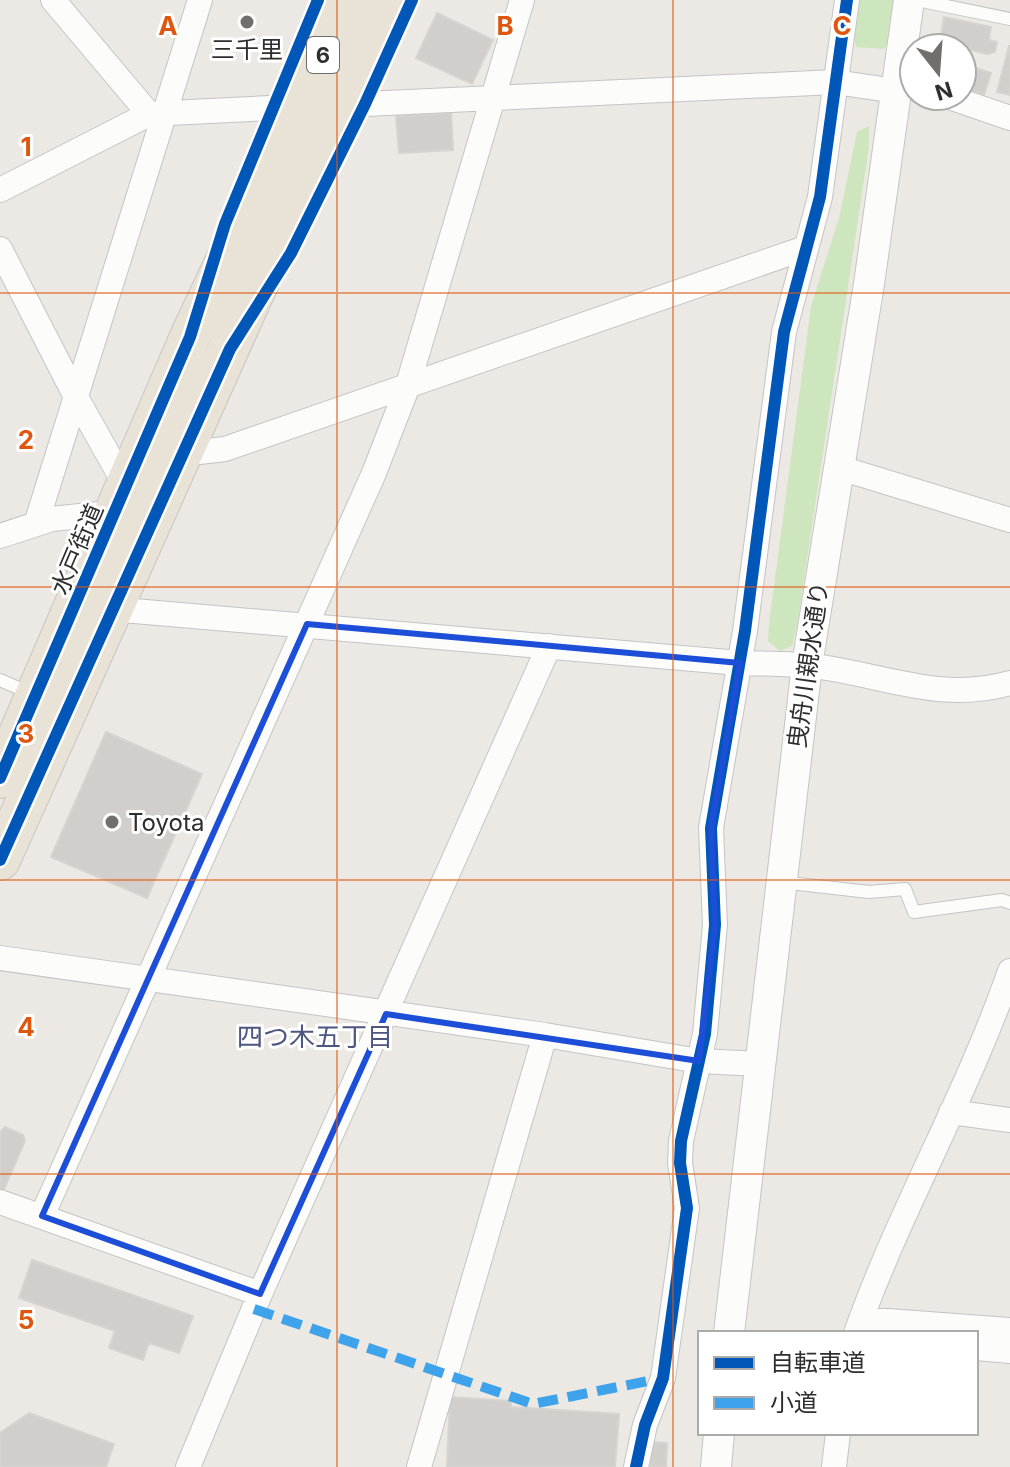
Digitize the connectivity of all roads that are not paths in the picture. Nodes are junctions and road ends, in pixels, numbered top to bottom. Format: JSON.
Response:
{"nodes":[{"id":1,"x":53,"y":0,"type":"edge"},
{"id":2,"x":200,"y":0,"type":"edge"},
{"id":3,"x":318,"y":0,"type":"edge"},
{"id":4,"x":348,"y":0,"type":"edge"},
{"id":5,"x":385,"y":0,"type":"edge"},
{"id":6,"x":412,"y":0,"type":"edge"},
{"id":7,"x":522,"y":0,"type":"edge"},
{"id":8,"x":847,"y":0,"type":"edge"},
{"id":9,"x":909,"y":0,"type":"edge"},
{"id":10,"x":917,"y":0,"type":"edge"},
{"id":11,"x":1010,"y":19,"type":"edge"},
{"id":12,"x":906,"y":32,"type":"edge"},
{"id":13,"x":835,"y":82,"type":"junction"},
{"id":14,"x":898,"y":87,"type":"edge"},
{"id":15,"x":493,"y":99,"type":"junction"},
{"id":16,"x":978,"y":107,"type":"edge"},
{"id":17,"x":317,"y":109,"type":"junction"},
{"id":18,"x":898,"y":111,"type":"edge"},
{"id":19,"x":156,"y":114,"type":"junction"},
{"id":20,"x":1010,"y":118,"type":"edge"},
{"id":21,"x":0,"y":190,"type":"edge"},
{"id":22,"x":805,"y":248,"type":"junction"},
{"id":23,"x":0,"y":249,"type":"edge"},
{"id":24,"x":407,"y":388,"type":"junction"},
{"id":25,"x":77,"y":399,"type":"junction"},
{"id":26,"x":182,"y":454,"type":"junction"},
{"id":27,"x":837,"y":467,"type":"junction"},
{"id":28,"x":122,"y":500,"type":"junction"},
{"id":29,"x":1010,"y":520,"type":"edge"},
{"id":30,"x":36,"y":524,"type":"junction"},
{"id":31,"x":2,"y":532,"type":"edge"},
{"id":32,"x":111,"y":609,"type":"junction"},
{"id":33,"x":307,"y":624,"type":"junction"},
{"id":34,"x":549,"y":646,"type":"junction"},
{"id":35,"x":740,"y":663,"type":"junction"},
{"id":36,"x":807,"y":665,"type":"junction"},
{"id":37,"x":0,"y":680,"type":"edge"},
{"id":38,"x":1010,"y":683,"type":"edge"},
{"id":39,"x":37,"y":696,"type":"junction"},
{"id":40,"x":0,"y":778,"type":"edge"},
{"id":41,"x":1,"y":855,"type":"edge"},
{"id":42,"x":781,"y":882,"type":"junction"},
{"id":43,"x":1010,"y":903,"type":"edge"},
{"id":44,"x":0,"y":958,"type":"edge"},
{"id":45,"x":1010,"y":971,"type":"edge"},
{"id":46,"x":149,"y":978,"type":"junction"},
{"id":47,"x":386,"y":1014,"type":"junction"},
{"id":48,"x":545,"y":1035,"type":"junction"},
{"id":49,"x":699,"y":1061,"type":"junction"},
{"id":50,"x":761,"y":1064,"type":"junction"},
{"id":51,"x":951,"y":1112,"type":"junction"},
{"id":52,"x":1010,"y":1120,"type":"edge"},
{"id":53,"x":0,"y":1202,"type":"edge"},
{"id":54,"x":42,"y":1216,"type":"junction"},
{"id":55,"x":260,"y":1294,"type":"junction"},
{"id":56,"x":858,"y":1326,"type":"edge"},
{"id":57,"x":1010,"y":1330,"type":"edge"},
{"id":58,"x":729,"y":1331,"type":"edge"},
{"id":59,"x":978,"y":1348,"type":"edge"},
{"id":60,"x":1010,"y":1351,"type":"edge"},
{"id":61,"x":719,"y":1435,"type":"edge"},
{"id":62,"x":838,"y":1435,"type":"edge"},
{"id":63,"x":188,"y":1467,"type":"edge"},
{"id":64,"x":419,"y":1467,"type":"edge"},
{"id":65,"x":636,"y":1467,"type":"edge"},
{"id":66,"x":716,"y":1467,"type":"edge"},
{"id":67,"x":834,"y":1467,"type":"edge"}],
"edges":[{"from":1,"to":19,"type":"street"},
{"from":2,"to":19,"type":"street"},
{"from":3,"to":17,"type":"highway"},
{"from":4,"to":17,"type":"highway","number":"6"},
{"from":5,"to":17,"type":"highway","number":"6"},
{"from":6,"to":17,"type":"highway"},
{"from":7,"to":15,"type":"street"},
{"from":8,"to":13,"type":"street"},
{"from":9,"to":12,"type":"street","name":"曳舟川親水通り"},
{"from":10,"to":11,"type":"lane"},
{"from":13,"to":14,"type":"street"},
{"from":13,"to":15,"type":"street"},
{"from":13,"to":22,"type":"street"},
{"from":15,"to":17,"type":"street"},
{"from":15,"to":24,"type":"street"},
{"from":16,"to":20,"type":"street"},
{"from":17,"to":19,"type":"street"},
{"from":17,"to":26,"type":"highway"},
{"from":17,"to":28,"type":"highway","name":"水戸街道"},
{"from":18,"to":27,"type":"street","name":"曳舟川親水通り"},
{"from":19,"to":21,"type":"street"},
{"from":19,"to":25,"type":"street"},
{"from":22,"to":24,"type":"street"},
{"from":22,"to":35,"type":"street"},
{"from":23,"to":25,"type":"street"},
{"from":24,"to":26,"type":"street"},
{"from":24,"to":33,"type":"street"},
{"from":25,"to":28,"type":"street"},
{"from":25,"to":30,"type":"street"},
{"from":26,"to":32,"type":"highway"},
{"from":27,"to":29,"type":"street"},
{"from":27,"to":36,"type":"street","name":"曳舟川親水通り"},
{"from":28,"to":30,"type":"street"},
{"from":28,"to":39,"type":"highway","name":"水戸街道"},
{"from":30,"to":31,"type":"street"},
{"from":32,"to":33,"type":"street"},
{"from":32,"to":41,"type":"highway"},
{"from":33,"to":34,"type":"street"},
{"from":33,"to":46,"type":"street"},
{"from":34,"to":35,"type":"street"},
{"from":34,"to":47,"type":"street"},
{"from":35,"to":36,"type":"street"},
{"from":35,"to":49,"type":"street"},
{"from":36,"to":38,"type":"street"},
{"from":36,"to":42,"type":"street","name":"曳舟川親水通り"},
{"from":37,"to":39,"type":"lane"},
{"from":39,"to":40,"type":"highway","name":"水戸街道"},
{"from":42,"to":43,"type":"lane"},
{"from":42,"to":50,"type":"street","name":"曳舟川親水通り"},
{"from":44,"to":46,"type":"street"},
{"from":45,"to":51,"type":"street"},
{"from":46,"to":47,"type":"street"},
{"from":46,"to":54,"type":"street"},
{"from":47,"to":48,"type":"street"},
{"from":47,"to":55,"type":"street"},
{"from":48,"to":49,"type":"street"},
{"from":48,"to":64,"type":"street"},
{"from":49,"to":50,"type":"street"},
{"from":49,"to":65,"type":"street"},
{"from":50,"to":58,"type":"street","name":"曳舟川親水通り"},
{"from":51,"to":52,"type":"street"},
{"from":51,"to":56,"type":"street"},
{"from":53,"to":54,"type":"street"},
{"from":54,"to":55,"type":"street"},
{"from":55,"to":63,"type":"street"},
{"from":56,"to":57,"type":"street"},
{"from":59,"to":60,"type":"street"},
{"from":61,"to":66,"type":"street"},
{"from":62,"to":67,"type":"street"}]}
